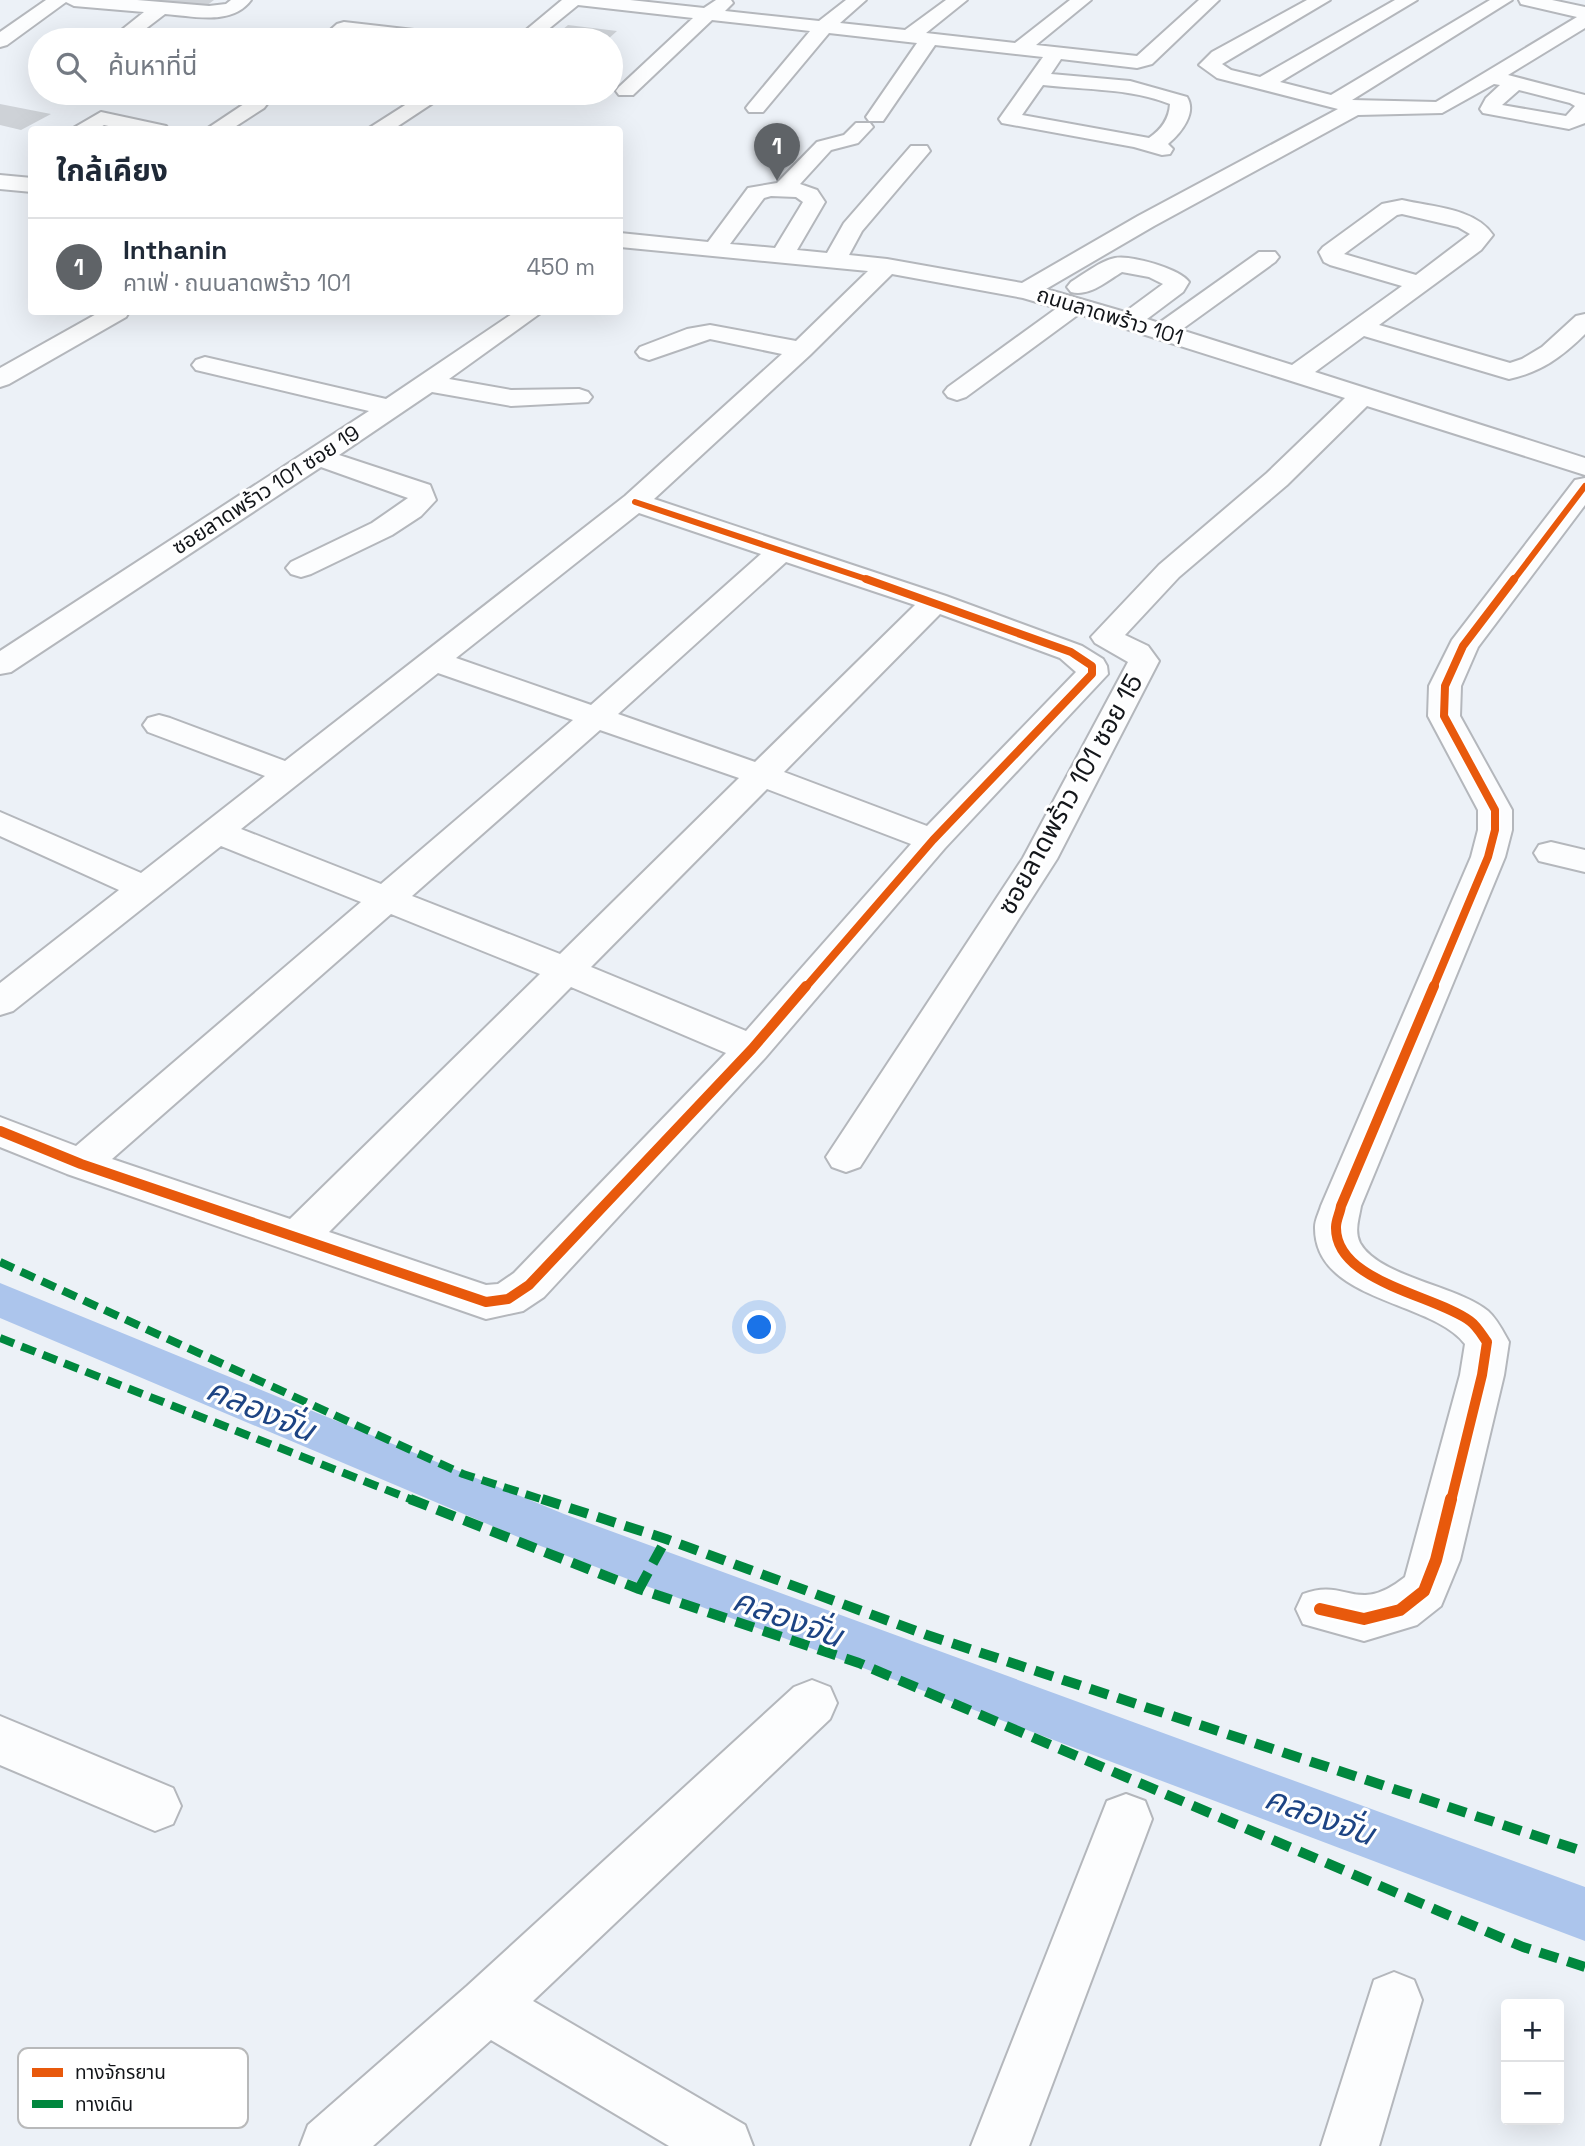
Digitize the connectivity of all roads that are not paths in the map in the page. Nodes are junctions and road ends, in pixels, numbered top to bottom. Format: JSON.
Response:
{"nodes":[{"id":1,"x":58,"y":0,"type":"edge"},
{"id":2,"x":74,"y":0,"type":"edge"},
{"id":3,"x":242,"y":0,"type":"edge"},
{"id":4,"x":573,"y":0,"type":"edge"},
{"id":5,"x":580,"y":0,"type":"edge"},
{"id":6,"x":729,"y":0,"type":"edge"},
{"id":7,"x":857,"y":0,"type":"edge"},
{"id":8,"x":958,"y":0,"type":"edge"},
{"id":9,"x":1082,"y":0,"type":"edge"},
{"id":10,"x":1210,"y":0,"type":"edge"},
{"id":11,"x":1321,"y":0,"type":"edge"},
{"id":12,"x":1408,"y":0,"type":"edge"},
{"id":13,"x":1503,"y":0,"type":"edge"},
{"id":14,"x":1528,"y":0,"type":"edge"},
{"id":15,"x":161,"y":8,"type":"junction"},
{"id":16,"x":213,"y":12,"type":"junction"},
{"id":17,"x":709,"y":13,"type":"junction"},
{"id":18,"x":1585,"y":13,"type":"edge"},
{"id":19,"x":1585,"y":20,"type":"edge"},
{"id":20,"x":826,"y":25,"type":"junction"},
{"id":21,"x":135,"y":28,"type":"edge"},
{"id":22,"x":210,"y":28,"type":"edge"},
{"id":23,"x":538,"y":28,"type":"edge"},
{"id":24,"x":921,"y":36,"type":"junction"},
{"id":25,"x":0,"y":41,"type":"edge"},
{"id":26,"x":1021,"y":47,"type":"junction"},
{"id":27,"x":1056,"y":52,"type":"junction"},
{"id":28,"x":1492,"y":78,"type":"junction"},
{"id":29,"x":1039,"y":79,"type":"junction"},
{"id":30,"x":1264,"y":83,"type":"junction"},
{"id":31,"x":1515,"y":83,"type":"junction"},
{"id":32,"x":626,"y":91,"type":"dead end"},
{"id":33,"x":1334,"y":102,"type":"junction"},
{"id":34,"x":255,"y":105,"type":"edge"},
{"id":35,"x":418,"y":105,"type":"edge"},
{"id":36,"x":1585,"y":105,"type":"edge"},
{"id":37,"x":756,"y":108,"type":"dead end"},
{"id":38,"x":1359,"y":108,"type":"junction"},
{"id":39,"x":87,"y":126,"type":"edge"},
{"id":40,"x":134,"y":126,"type":"edge"},
{"id":41,"x":221,"y":126,"type":"edge"},
{"id":42,"x":383,"y":126,"type":"edge"},
{"id":43,"x":919,"y":151,"type":"dead end"},
{"id":44,"x":0,"y":183,"type":"edge"},
{"id":45,"x":27,"y":185,"type":"edge"},
{"id":46,"x":783,"y":189,"type":"junction"},
{"id":47,"x":0,"y":198,"type":"edge"},
{"id":48,"x":624,"y":244,"type":"edge"},
{"id":49,"x":714,"y":249,"type":"junction"},
{"id":50,"x":783,"y":256,"type":"junction"},
{"id":51,"x":1267,"y":257,"type":"dead end"},
{"id":52,"x":835,"y":260,"type":"junction"},
{"id":53,"x":887,"y":265,"type":"junction"},
{"id":54,"x":1418,"y":283,"type":"junction"},
{"id":55,"x":1026,"y":291,"type":"junction"},
{"id":56,"x":1068,"y":302,"type":"junction"},
{"id":57,"x":112,"y":315,"type":"edge"},
{"id":58,"x":526,"y":315,"type":"edge"},
{"id":59,"x":1129,"y":321,"type":"junction"},
{"id":60,"x":1585,"y":321,"type":"edge"},
{"id":61,"x":1359,"y":327,"type":"junction"},
{"id":62,"x":1162,"y":332,"type":"junction"},
{"id":63,"x":801,"y":350,"type":"junction"},
{"id":64,"x":649,"y":352,"type":"dead end"},
{"id":65,"x":205,"y":365,"type":"dead end"},
{"id":66,"x":1296,"y":374,"type":"junction"},
{"id":67,"x":0,"y":379,"type":"edge"},
{"id":68,"x":427,"y":383,"type":"junction"},
{"id":69,"x":957,"y":393,"type":"dead end"},
{"id":70,"x":1363,"y":395,"type":"junction"},
{"id":71,"x":579,"y":397,"type":"dead end"},
{"id":72,"x":390,"y":408,"type":"junction"},
{"id":73,"x":317,"y":457,"type":"junction"},
{"id":74,"x":1585,"y":467,"type":"edge"},
{"id":75,"x":1585,"y":486,"type":"edge"},
{"id":76,"x":635,"y":502,"type":"junction"},
{"id":77,"x":780,"y":552,"type":"junction"},
{"id":78,"x":301,"y":568,"type":"dead end"},
{"id":79,"x":935,"y":602,"type":"junction"},
{"id":80,"x":434,"y":661,"type":"junction"},
{"id":81,"x":0,"y":665,"type":"edge"},
{"id":82,"x":596,"y":717,"type":"junction"},
{"id":83,"x":159,"y":725,"type":"dead end"},
{"id":84,"x":290,"y":774,"type":"junction"},
{"id":85,"x":761,"y":775,"type":"junction"},
{"id":86,"x":0,"y":823,"type":"edge"},
{"id":87,"x":217,"y":832,"type":"junction"},
{"id":88,"x":933,"y":840,"type":"junction"},
{"id":89,"x":1551,"y":853,"type":"dead end"},
{"id":90,"x":1585,"y":861,"type":"edge"},
{"id":91,"x":145,"y":888,"type":"junction"},
{"id":92,"x":386,"y":900,"type":"junction"},
{"id":93,"x":565,"y":970,"type":"junction"},
{"id":94,"x":0,"y":1002,"type":"edge"},
{"id":95,"x":752,"y":1049,"type":"junction"},
{"id":96,"x":0,"y":1131,"type":"edge"},
{"id":97,"x":846,"y":1157,"type":"dead end"},
{"id":98,"x":81,"y":1164,"type":"junction"},
{"id":99,"x":296,"y":1239,"type":"junction"},
{"id":100,"x":1320,"y":1609,"type":"dead end"},
{"id":101,"x":811,"y":1703,"type":"dead end"},
{"id":102,"x":0,"y":1740,"type":"edge"},
{"id":103,"x":155,"y":1806,"type":"dead end"},
{"id":104,"x":1126,"y":1819,"type":"dead end"},
{"id":105,"x":1394,"y":2000,"type":"dead end"},
{"id":106,"x":487,"y":2006,"type":"junction"},
{"id":107,"x":329,"y":2146,"type":"edge"},
{"id":108,"x":724,"y":2146,"type":"edge"},
{"id":109,"x":1000,"y":2146,"type":"edge"},
{"id":110,"x":1350,"y":2146,"type":"edge"}],
"edges":[{"from":1,"to":25,"type":"street"},
{"from":2,"to":15,"type":"street"},
{"from":3,"to":16,"type":"street"},
{"from":4,"to":23,"type":"street"},
{"from":5,"to":17,"type":"street"},
{"from":6,"to":17,"type":"street"},
{"from":7,"to":20,"type":"street"},
{"from":8,"to":24,"type":"street"},
{"from":9,"to":26,"type":"street"},
{"from":10,"to":27,"type":"street"},
{"from":11,"to":30,"type":"street"},
{"from":12,"to":30,"type":"street"},
{"from":13,"to":33,"type":"street"},
{"from":14,"to":18,"type":"street"},
{"from":15,"to":16,"type":"street"},
{"from":15,"to":21,"type":"street"},
{"from":16,"to":22,"type":"street"},
{"from":17,"to":20,"type":"street"},
{"from":17,"to":32,"type":"street"},
{"from":19,"to":28,"type":"street"},
{"from":20,"to":24,"type":"street"},
{"from":20,"to":37,"type":"street"},
{"from":24,"to":26,"type":"street"},
{"from":24,"to":46,"type":"street"},
{"from":26,"to":27,"type":"street"},
{"from":27,"to":29,"type":"street"},
{"from":28,"to":31,"type":"street"},
{"from":28,"to":38,"type":"street"},
{"from":29,"to":29,"type":"street"},
{"from":30,"to":33,"type":"street"},
{"from":31,"to":36,"type":"street"},
{"from":31,"to":36,"type":"street"},
{"from":33,"to":38,"type":"street"},
{"from":34,"to":41,"type":"street"},
{"from":35,"to":42,"type":"street"},
{"from":38,"to":55,"type":"street"},
{"from":39,"to":40,"type":"street"},
{"from":43,"to":52,"type":"street"},
{"from":44,"to":45,"type":"street"},
{"from":45,"to":47,"type":"street"},
{"from":46,"to":49,"type":"street"},
{"from":46,"to":50,"type":"street"},
{"from":48,"to":49,"type":"street","name":"ถนนลาดพร้าว 101"},
{"from":49,"to":50,"type":"street","name":"ถนนลาดพร้าว 101"},
{"from":50,"to":52,"type":"street","name":"ถนนลาดพร้าว 101"},
{"from":51,"to":62,"type":"street"},
{"from":52,"to":53,"type":"street","name":"ถนนลาดพร้าว 101"},
{"from":53,"to":55,"type":"street","name":"ถนนลาดพร้าว 101"},
{"from":53,"to":63,"type":"street"},
{"from":54,"to":54,"type":"street"},
{"from":54,"to":61,"type":"street"},
{"from":55,"to":56,"type":"street","name":"ถนนลาดพร้าว 101"},
{"from":56,"to":59,"type":"street","name":"ถนนลาดพร้าว 101"},
{"from":56,"to":59,"type":"street"},
{"from":56,"to":69,"type":"street"},
{"from":57,"to":67,"type":"street"},
{"from":58,"to":68,"type":"street","name":"ซอยลาดพร้าว 101 ซอย 19"},
{"from":59,"to":62,"type":"street","name":"ถนนลาดพร้าว 101"},
{"from":60,"to":61,"type":"street"},
{"from":61,"to":66,"type":"street"},
{"from":62,"to":66,"type":"street","name":"ถนนลาดพร้าว 101"},
{"from":63,"to":64,"type":"street"},
{"from":63,"to":76,"type":"street"},
{"from":65,"to":72,"type":"street"},
{"from":66,"to":70,"type":"street","name":"ถนนลาดพร้าว 101"},
{"from":68,"to":71,"type":"street"},
{"from":68,"to":72,"type":"street","name":"ซอยลาดพร้าว 101 ซอย 19"},
{"from":70,"to":74,"type":"street","name":"ถนนลาดพร้าว 101"},
{"from":70,"to":97,"type":"street","name":"ซอยลาดพร้าว 101 ซอย 15"},
{"from":72,"to":73,"type":"street","name":"ซอยลาดพร้าว 101 ซอย 19"},
{"from":73,"to":78,"type":"street"},
{"from":73,"to":81,"type":"street","name":"ซอยลาดพร้าว 101 ซอย 19"},
{"from":75,"to":100,"type":"street"},
{"from":76,"to":77,"type":"street"},
{"from":76,"to":80,"type":"street"},
{"from":77,"to":79,"type":"street"},
{"from":77,"to":82,"type":"street"},
{"from":79,"to":85,"type":"street"},
{"from":79,"to":88,"type":"street"},
{"from":80,"to":82,"type":"street"},
{"from":80,"to":84,"type":"street"},
{"from":82,"to":85,"type":"street"},
{"from":82,"to":92,"type":"street"},
{"from":83,"to":84,"type":"street"},
{"from":84,"to":87,"type":"street"},
{"from":85,"to":88,"type":"street"},
{"from":85,"to":93,"type":"street"},
{"from":86,"to":91,"type":"street"},
{"from":87,"to":91,"type":"street"},
{"from":87,"to":92,"type":"street"},
{"from":88,"to":95,"type":"street"},
{"from":89,"to":90,"type":"street"},
{"from":91,"to":94,"type":"street"},
{"from":92,"to":93,"type":"street"},
{"from":92,"to":98,"type":"street"},
{"from":93,"to":95,"type":"street"},
{"from":93,"to":99,"type":"street"},
{"from":95,"to":99,"type":"street"},
{"from":96,"to":98,"type":"street"},
{"from":98,"to":99,"type":"street"},
{"from":101,"to":106,"type":"street"},
{"from":102,"to":103,"type":"street"},
{"from":104,"to":109,"type":"street"},
{"from":105,"to":110,"type":"street"},
{"from":106,"to":107,"type":"street"},
{"from":106,"to":108,"type":"street"}]}
